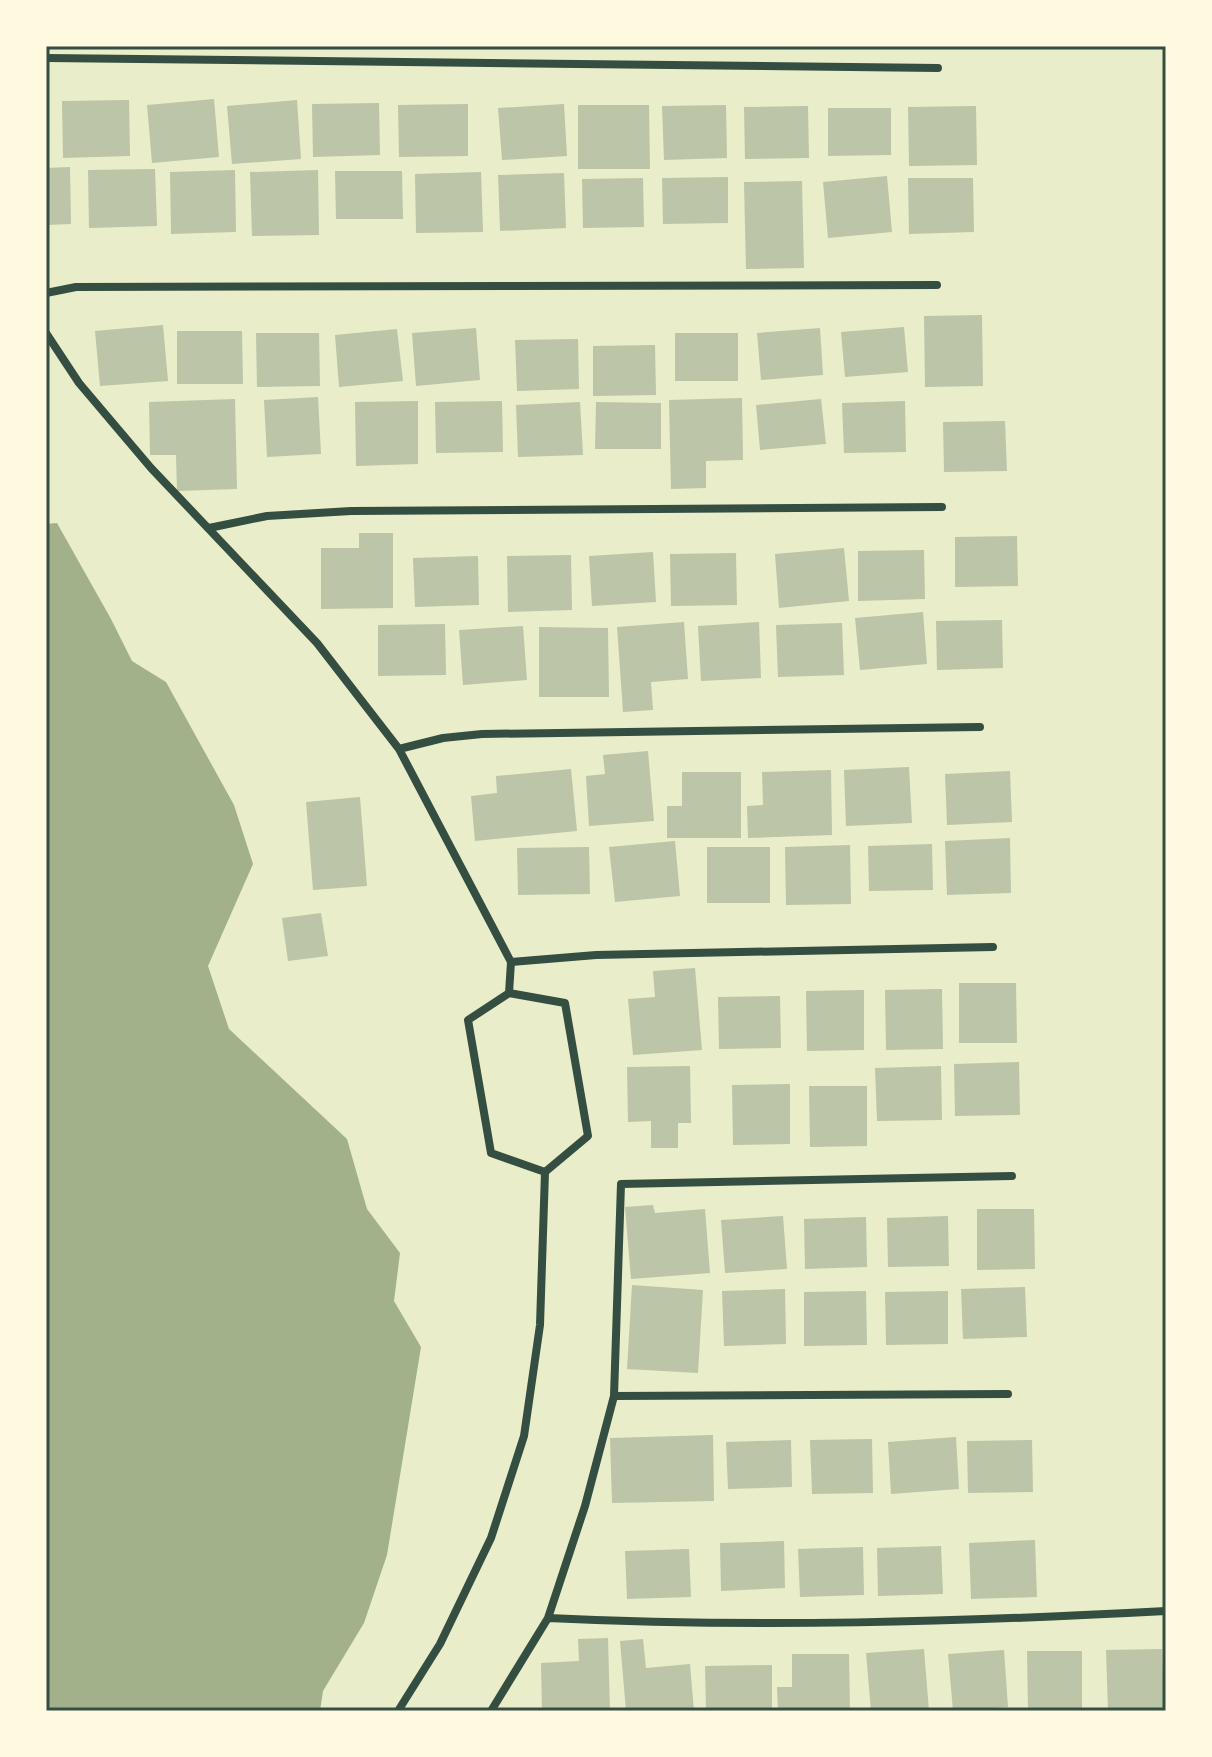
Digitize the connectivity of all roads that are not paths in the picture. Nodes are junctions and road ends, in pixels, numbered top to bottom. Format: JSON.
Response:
{"nodes":[{"id":1,"x":46,"y":58,"type":"edge"},
{"id":2,"x":938,"y":68,"type":"dead end"},
{"id":3,"x":937,"y":285,"type":"dead end"},
{"id":4,"x":46,"y":293,"type":"edge"},
{"id":5,"x":46,"y":333,"type":"edge"},
{"id":6,"x":942,"y":507,"type":"dead end"},
{"id":7,"x":209,"y":528,"type":"junction"},
{"id":8,"x":980,"y":727,"type":"dead end"},
{"id":9,"x":399,"y":749,"type":"junction"},
{"id":10,"x":993,"y":947,"type":"dead end"},
{"id":11,"x":511,"y":962,"type":"junction"},
{"id":12,"x":509,"y":993,"type":"junction"},
{"id":13,"x":545,"y":1172,"type":"junction"},
{"id":14,"x":1012,"y":1176,"type":"dead end"},
{"id":15,"x":1008,"y":1394,"type":"dead end"},
{"id":16,"x":614,"y":1396,"type":"junction"},
{"id":17,"x":1166,"y":1611,"type":"edge"},
{"id":18,"x":548,"y":1618,"type":"junction"},
{"id":19,"x":398,"y":1711,"type":"edge"},
{"id":20,"x":491,"y":1711,"type":"edge"}],
"edges":[{"from":1,"to":2,"type":"street"},
{"from":3,"to":4,"type":"street"},
{"from":5,"to":7,"type":"street"},
{"from":6,"to":7,"type":"street"},
{"from":7,"to":9,"type":"street"},
{"from":8,"to":9,"type":"street"},
{"from":9,"to":11,"type":"street"},
{"from":10,"to":11,"type":"street"},
{"from":11,"to":12,"type":"street"},
{"from":12,"to":13,"type":"street"},
{"from":12,"to":13,"type":"street"},
{"from":13,"to":19,"type":"street"},
{"from":14,"to":16,"type":"street"},
{"from":15,"to":16,"type":"street"},
{"from":16,"to":18,"type":"street"},
{"from":17,"to":18,"type":"street"},
{"from":18,"to":20,"type":"street"}]}
